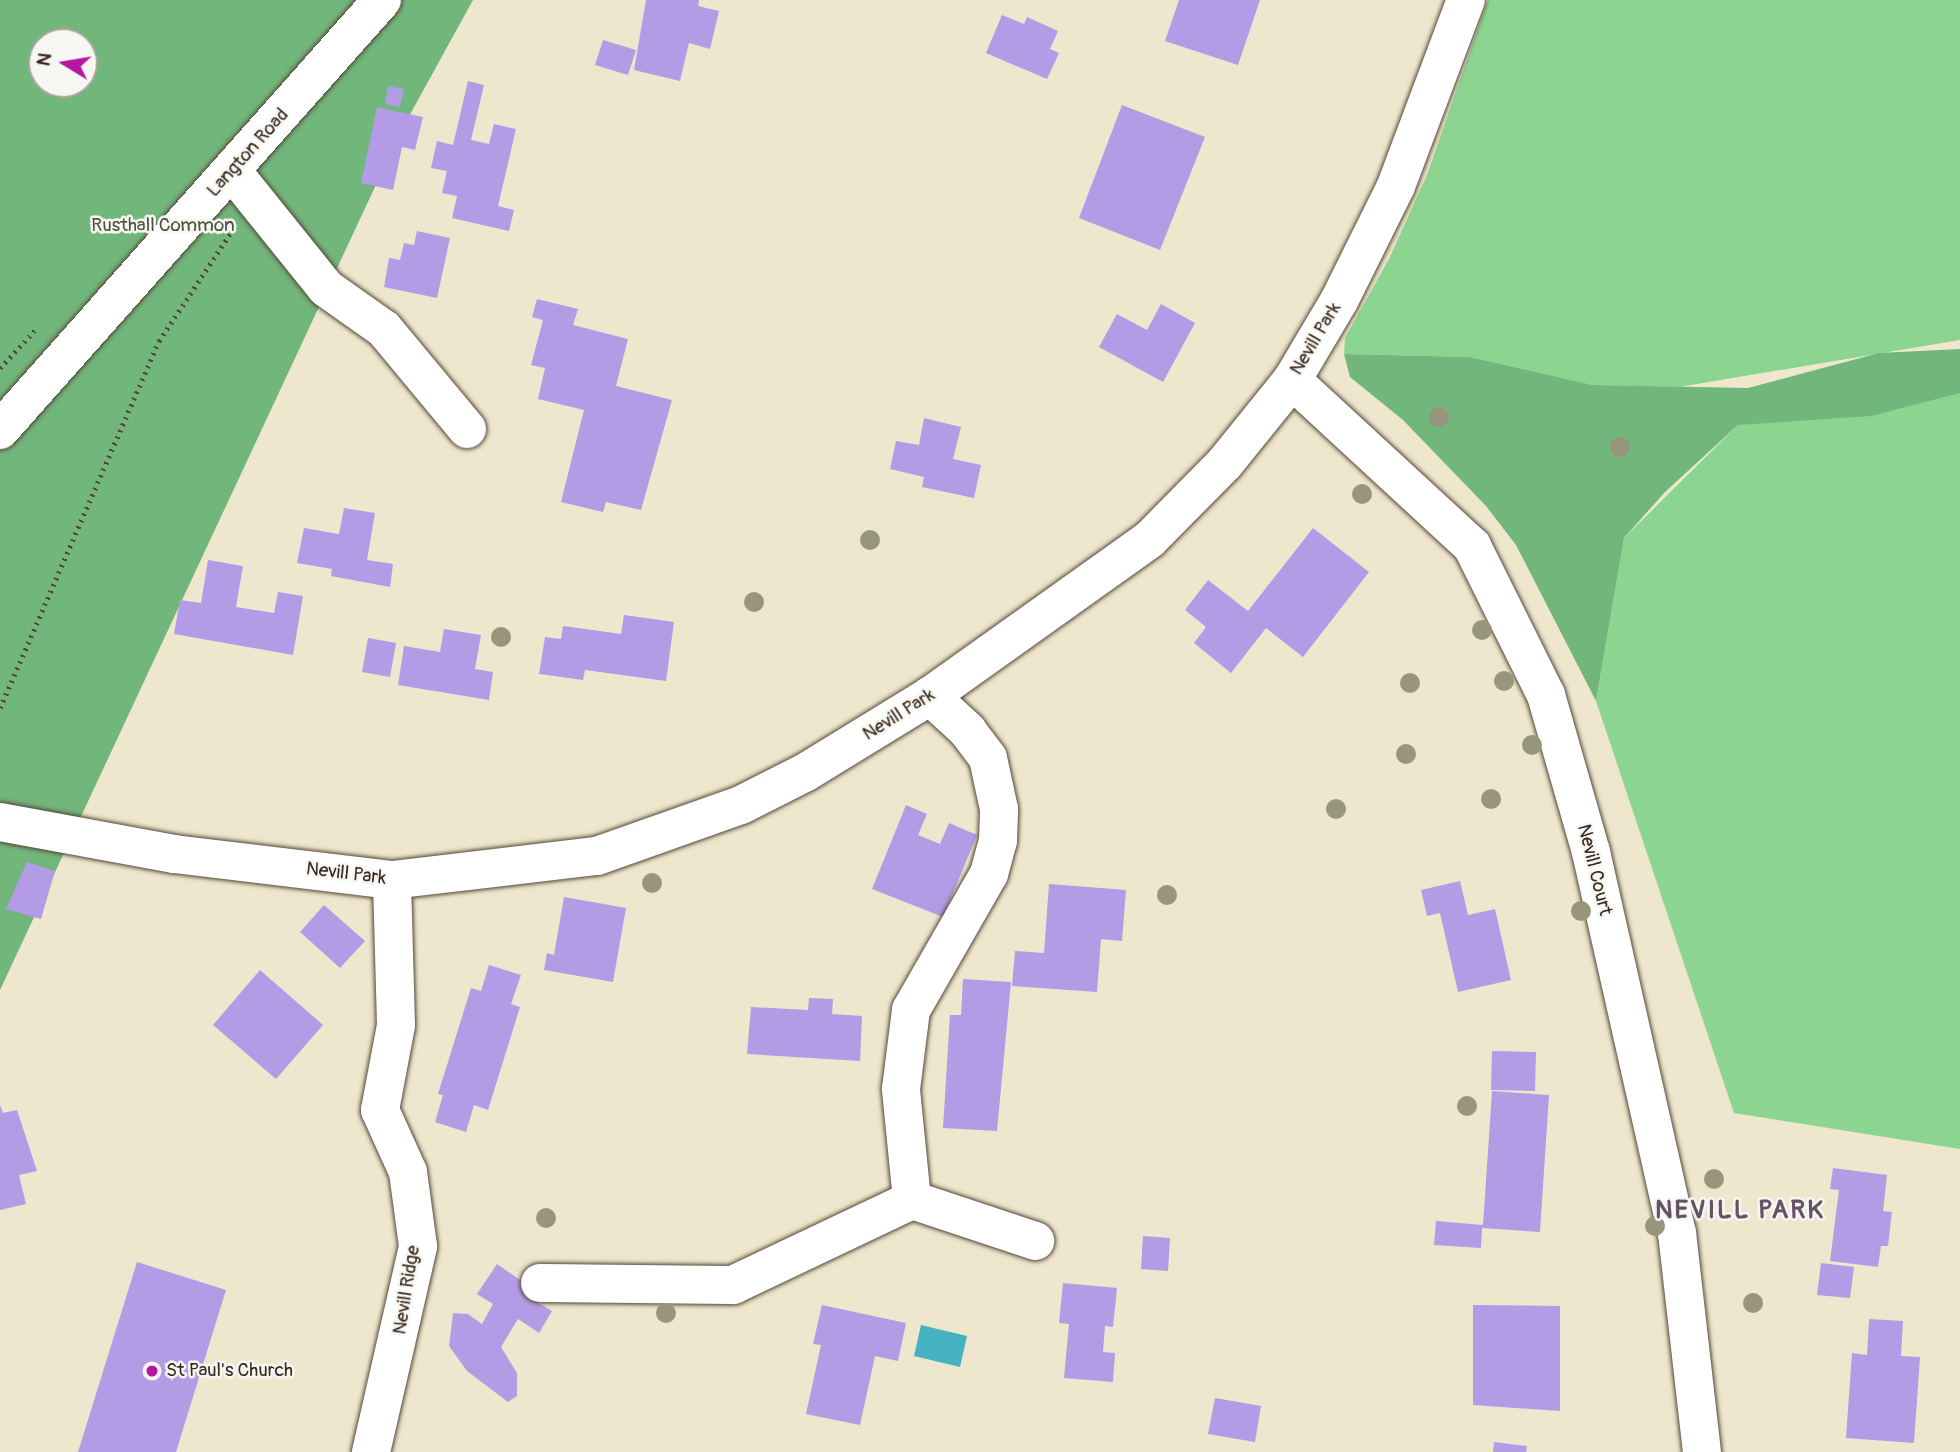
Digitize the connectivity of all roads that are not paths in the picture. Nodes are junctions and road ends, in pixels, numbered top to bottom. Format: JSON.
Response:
{"nodes":[{"id":1,"x":382,"y":0,"type":"edge"},
{"id":2,"x":1466,"y":0,"type":"edge"},
{"id":3,"x":242,"y":186,"type":"junction"},
{"id":4,"x":1292,"y":380,"type":"junction"},
{"id":5,"x":467,"y":429,"type":"dead end"},
{"id":6,"x":0,"y":430,"type":"edge"},
{"id":7,"x":930,"y":696,"type":"junction"},
{"id":8,"x":0,"y":822,"type":"edge"},
{"id":9,"x":392,"y":880,"type":"junction"},
{"id":10,"x":912,"y":1199,"type":"junction"},
{"id":11,"x":1035,"y":1241,"type":"dead end"},
{"id":12,"x":540,"y":1283,"type":"dead end"},
{"id":13,"x":371,"y":1452,"type":"edge"},
{"id":14,"x":1702,"y":1452,"type":"edge"}],
"edges":[{"from":1,"to":3,"type":"street","name":"Langton Road"},
{"from":2,"to":4,"type":"street","name":"Nevill Park"},
{"from":3,"to":5,"type":"street"},
{"from":3,"to":6,"type":"street","name":"Langton Road"},
{"from":4,"to":7,"type":"street","name":"Nevill Park"},
{"from":4,"to":14,"type":"street","name":"Nevill Court"},
{"from":7,"to":9,"type":"street","name":"Nevill Park"},
{"from":7,"to":10,"type":"street"},
{"from":8,"to":9,"type":"street","name":"Nevill Park"},
{"from":9,"to":13,"type":"street","name":"Nevill Ridge"},
{"from":10,"to":11,"type":"street"},
{"from":10,"to":12,"type":"street"}]}
